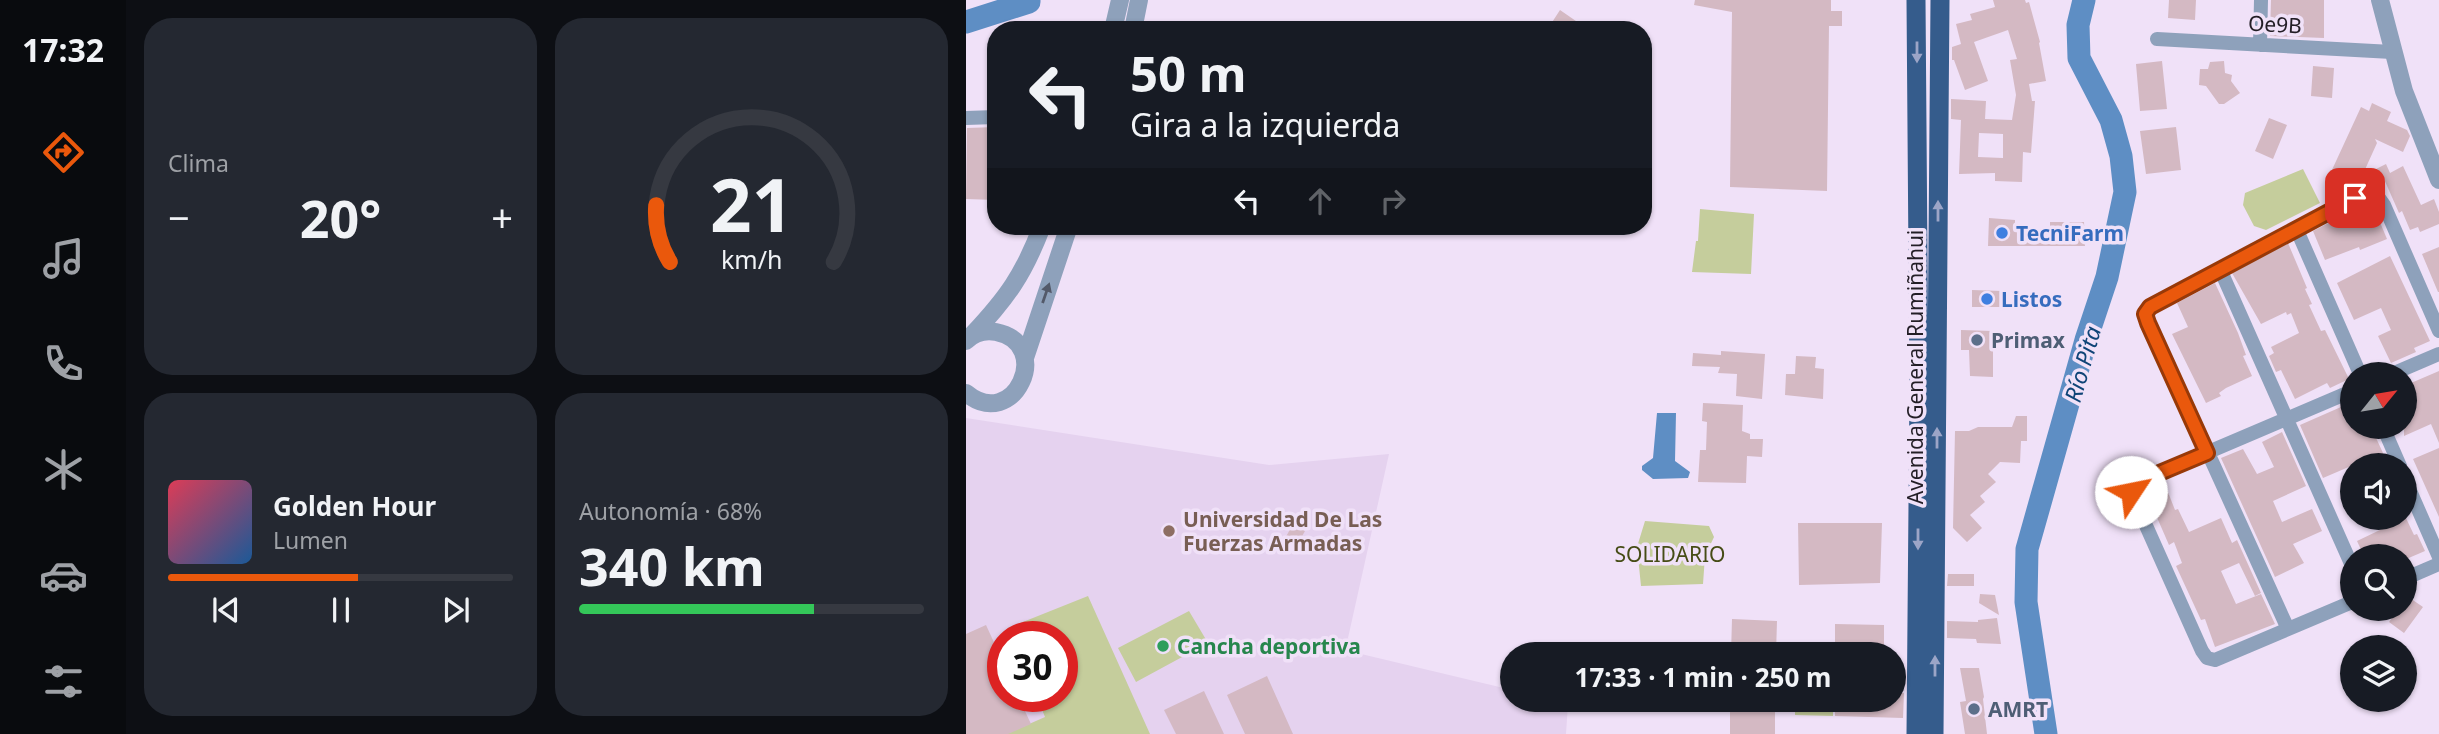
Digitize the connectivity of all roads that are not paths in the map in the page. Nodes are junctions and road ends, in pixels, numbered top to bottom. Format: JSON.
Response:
{"nodes":[{"id":1,"x":1120,"y":0,"type":"edge"},
{"id":2,"x":1139,"y":0,"type":"edge"},
{"id":3,"x":1916,"y":0,"type":"edge"},
{"id":4,"x":1940,"y":0,"type":"edge"},
{"id":5,"x":2261,"y":0,"type":"edge"},
{"id":6,"x":2380,"y":0,"type":"edge"},
{"id":7,"x":1114,"y":21,"type":"edge"},
{"id":8,"x":1135,"y":21,"type":"edge"},
{"id":9,"x":2157,"y":39,"type":"dead end"},
{"id":10,"x":2260,"y":45,"type":"junction"},
{"id":11,"x":2392,"y":52,"type":"junction"},
{"id":12,"x":987,"y":117,"type":"edge"},
{"id":13,"x":966,"y":118,"type":"edge"},
{"id":14,"x":2434,"y":153,"type":"edge"},
{"id":15,"x":2439,"y":180,"type":"edge"},
{"id":16,"x":2296,"y":228,"type":"junction"},
{"id":17,"x":1038,"y":235,"type":"edge"},
{"id":18,"x":1066,"y":235,"type":"edge"},
{"id":19,"x":2220,"y":269,"type":"junction"},
{"id":20,"x":2439,"y":331,"type":"edge"},
{"id":21,"x":968,"y":339,"type":"edge"},
{"id":22,"x":2439,"y":354,"type":"edge"},
{"id":23,"x":1025,"y":358,"type":"junction"},
{"id":24,"x":2355,"y":362,"type":"edge"},
{"id":25,"x":2417,"y":363,"type":"edge"},
{"id":26,"x":967,"y":395,"type":"edge"},
{"id":27,"x":2340,"y":396,"type":"edge"},
{"id":28,"x":2287,"y":418,"type":"junction"},
{"id":29,"x":2207,"y":453,"type":"junction"},
{"id":30,"x":2417,"y":507,"type":"edge"},
{"id":31,"x":2342,"y":544,"type":"edge"},
{"id":32,"x":2439,"y":557,"type":"edge"},
{"id":33,"x":2439,"y":564,"type":"edge"},
{"id":34,"x":2417,"y":573,"type":"edge"},
{"id":35,"x":2340,"y":607,"type":"edge"},
{"id":36,"x":2288,"y":629,"type":"junction"},
{"id":37,"x":1916,"y":734,"type":"edge"},
{"id":38,"x":1934,"y":734,"type":"edge"}],
"edges":[{"from":1,"to":7,"type":"street"},
{"from":2,"to":8,"type":"street"},
{"from":3,"to":37,"type":"highway","name":"Avenida General Rumiñahui","one_way":true},
{"from":38,"to":4,"type":"highway","name":"Avenida General Rumiñahui","one_way":true},
{"from":5,"to":10,"type":"street"},
{"from":6,"to":11,"type":"street"},
{"from":9,"to":10,"type":"street","name":"Oe9B"},
{"from":10,"to":11,"type":"street","name":"Oe9B"},
{"from":11,"to":14,"type":"street"},
{"from":12,"to":13,"type":"street"},
{"from":14,"to":15,"type":"street"},
{"from":16,"to":19,"type":"street"},
{"from":16,"to":20,"type":"street"},
{"from":16,"to":24,"type":"street"},
{"from":17,"to":21,"type":"street"},
{"from":23,"to":18,"type":"street","one_way":true},
{"from":19,"to":28,"type":"street"},
{"from":19,"to":29,"type":"street"},
{"from":21,"to":23,"type":"street"},
{"from":22,"to":25,"type":"street"},
{"from":23,"to":26,"type":"street"},
{"from":27,"to":28,"type":"street"},
{"from":28,"to":29,"type":"street"},
{"from":28,"to":31,"type":"street"},
{"from":29,"to":36,"type":"street"},
{"from":29,"to":36,"type":"street"},
{"from":30,"to":32,"type":"street"},
{"from":33,"to":34,"type":"street"},
{"from":35,"to":36,"type":"street"}]}
